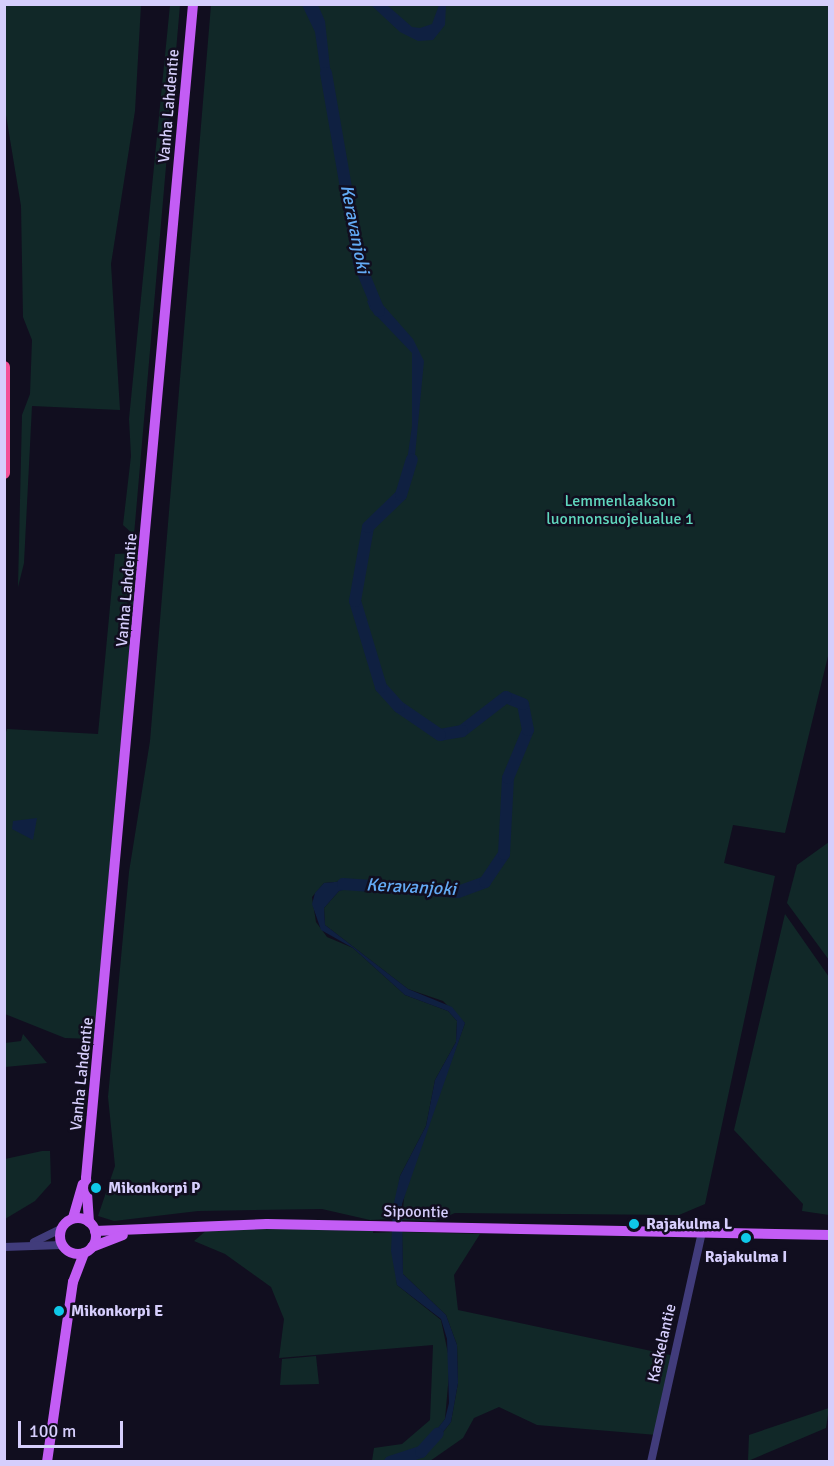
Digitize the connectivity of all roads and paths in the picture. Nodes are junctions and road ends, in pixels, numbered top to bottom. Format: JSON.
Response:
{"nodes":[{"id":1,"x":193,"y":4,"type":"edge"},
{"id":2,"x":4,"y":367,"type":"edge"},
{"id":3,"x":4,"y":473,"type":"edge"},
{"id":4,"x":86,"y":1179,"type":"junction"},
{"id":5,"x":73,"y":1218,"type":"junction"},
{"id":6,"x":92,"y":1226,"type":"junction"},
{"id":7,"x":61,"y":1229,"type":"junction"},
{"id":8,"x":129,"y":1232,"type":"junction"},
{"id":9,"x":702,"y":1232,"type":"junction"},
{"id":10,"x":830,"y":1235,"type":"edge"},
{"id":11,"x":31,"y":1244,"type":"junction"},
{"id":12,"x":4,"y":1247,"type":"edge"},
{"id":13,"x":65,"y":1248,"type":"junction"},
{"id":14,"x":88,"y":1250,"type":"junction"},
{"id":15,"x":73,"y":1282,"type":"junction"},
{"id":16,"x":47,"y":1461,"type":"edge"},
{"id":17,"x":651,"y":1461,"type":"edge"}],
"edges":[{"from":1,"to":4,"type":"main road","name":"Vanha Lahdentie"},
{"from":2,"to":3,"type":"highway"},
{"from":4,"to":5,"type":"main road","name":"Vanha Lahdentie"},
{"from":4,"to":6,"type":"main road","name":"Vanha Lahdentie"},
{"from":5,"to":6,"type":"main road","name":"Sipoontie"},
{"from":5,"to":7,"type":"main road"},
{"from":6,"to":8,"type":"main road","name":"Sipoontie"},
{"from":6,"to":14,"type":"main road","name":"Vanha Lahdentie"},
{"from":7,"to":11,"type":"street"},
{"from":7,"to":13,"type":"main road"},
{"from":8,"to":9,"type":"main road","name":"Sipoontie"},
{"from":8,"to":14,"type":"main road","name":"Sipoontie"},
{"from":9,"to":10,"type":"main road","name":"Sipoontie"},
{"from":9,"to":17,"type":"street","name":"Kaskelantie"},
{"from":11,"to":12,"type":"street"},
{"from":11,"to":13,"type":"street"},
{"from":13,"to":14,"type":"main road"},
{"from":13,"to":15,"type":"main road"},
{"from":14,"to":15,"type":"main road"},
{"from":15,"to":16,"type":"main road"}]}
